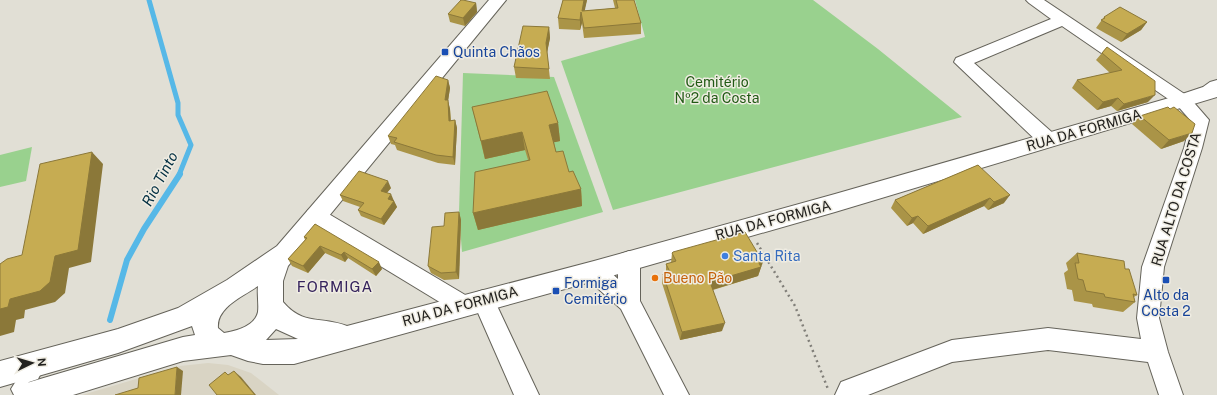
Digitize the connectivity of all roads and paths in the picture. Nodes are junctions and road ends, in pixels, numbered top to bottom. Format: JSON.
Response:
{"nodes":[{"id":1,"x":498,"y":0,"type":"edge"},
{"id":2,"x":1034,"y":0,"type":"edge"},
{"id":3,"x":1063,"y":20,"type":"junction"},
{"id":4,"x":1217,"y":87,"type":"edge"},
{"id":5,"x":1186,"y":100,"type":"junction"},
{"id":6,"x":1217,"y":122,"type":"edge"},
{"id":7,"x":1048,"y":140,"type":"junction"},
{"id":8,"x":315,"y":216,"type":"junction"},
{"id":9,"x":748,"y":226,"type":"junction"},
{"id":10,"x":292,"y":243,"type":"junction"},
{"id":11,"x":630,"y":260,"type":"junction"},
{"id":12,"x":594,"y":271,"type":"junction"},
{"id":13,"x":222,"y":297,"type":"junction"},
{"id":14,"x":474,"y":302,"type":"junction"},
{"id":15,"x":629,"y":302,"type":"junction"},
{"id":16,"x":271,"y":303,"type":"junction"},
{"id":17,"x":360,"y":333,"type":"junction"},
{"id":18,"x":227,"y":344,"type":"junction"},
{"id":19,"x":97,"y":346,"type":"junction"},
{"id":20,"x":1156,"y":352,"type":"junction"},
{"id":21,"x":0,"y":374,"type":"edge"},
{"id":22,"x":857,"y":392,"type":"edge"},
{"id":23,"x":20,"y":395,"type":"edge"},
{"id":24,"x":30,"y":395,"type":"edge"},
{"id":25,"x":527,"y":395,"type":"edge"},
{"id":26,"x":677,"y":395,"type":"edge"},
{"id":27,"x":830,"y":395,"type":"edge"},
{"id":28,"x":1171,"y":395,"type":"edge"}],
"edges":[{"from":1,"to":8,"type":"street"},
{"from":2,"to":3,"type":"street"},
{"from":3,"to":5,"type":"street"},
{"from":3,"to":7,"type":"street"},
{"from":4,"to":5,"type":"street","name":"RUA DA FORMIGA"},
{"from":5,"to":6,"type":"street"},
{"from":5,"to":7,"type":"street","name":"RUA DA FORMIGA"},
{"from":5,"to":20,"type":"street","name":"RUA ALTO DA COSTA"},
{"from":7,"to":9,"type":"street","name":"RUA DA FORMIGA"},
{"from":8,"to":10,"type":"street"},
{"from":8,"to":14,"type":"street"},
{"from":9,"to":11,"type":"street","name":"RUA DA FORMIGA"},
{"from":9,"to":27,"type":"path"},
{"from":10,"to":13,"type":"street"},
{"from":10,"to":16,"type":"street"},
{"from":11,"to":12,"type":"street","name":"RUA DA FORMIGA"},
{"from":11,"to":15,"type":"street"},
{"from":12,"to":14,"type":"street","name":"RUA DA FORMIGA"},
{"from":12,"to":15,"type":"street"},
{"from":13,"to":16,"type":"street"},
{"from":13,"to":18,"type":"street"},
{"from":13,"to":19,"type":"street"},
{"from":14,"to":17,"type":"street","name":"RUA DA FORMIGA"},
{"from":14,"to":25,"type":"street"},
{"from":15,"to":26,"type":"street"},
{"from":16,"to":17,"type":"street","name":"RUA DA FORMIGA"},
{"from":16,"to":18,"type":"street"},
{"from":17,"to":18,"type":"street","name":"RUA DA FORMIGA"},
{"from":18,"to":24,"type":"street"},
{"from":19,"to":21,"type":"street"},
{"from":19,"to":23,"type":"lane"},
{"from":20,"to":22,"type":"street"},
{"from":20,"to":28,"type":"street","name":"RUA ALTO DA COSTA"}]}
